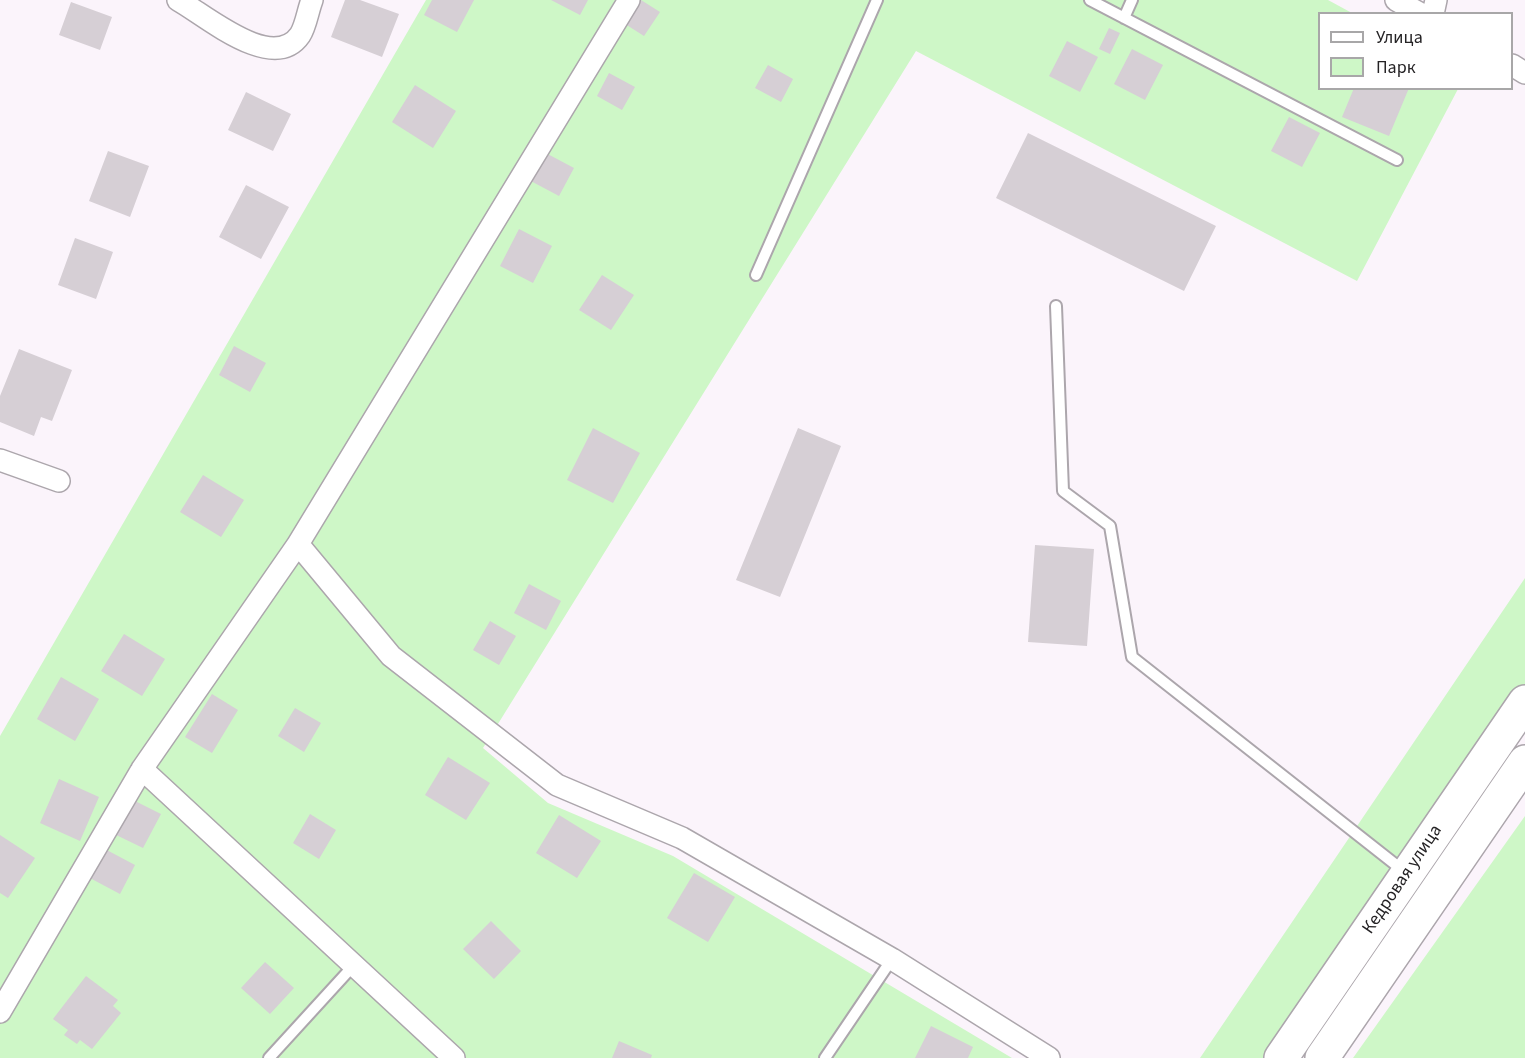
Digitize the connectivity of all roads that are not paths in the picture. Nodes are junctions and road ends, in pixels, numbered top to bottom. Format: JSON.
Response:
{"nodes":[{"id":1,"x":178,"y":0,"type":"edge"},
{"id":2,"x":312,"y":0,"type":"edge"},
{"id":3,"x":629,"y":0,"type":"edge"},
{"id":4,"x":877,"y":0,"type":"edge"},
{"id":5,"x":1089,"y":0,"type":"edge"},
{"id":6,"x":1132,"y":0,"type":"edge"},
{"id":7,"x":1396,"y":0,"type":"edge"},
{"id":8,"x":1417,"y":12,"type":"edge"},
{"id":9,"x":1124,"y":18,"type":"junction"},
{"id":10,"x":1397,"y":160,"type":"dead end"},
{"id":11,"x":756,"y":275,"type":"dead end"},
{"id":12,"x":1056,"y":306,"type":"dead end"},
{"id":13,"x":0,"y":460,"type":"edge"},
{"id":14,"x":59,"y":481,"type":"dead end"},
{"id":15,"x":298,"y":544,"type":"junction"},
{"id":16,"x":1525,"y":702,"type":"edge"},
{"id":17,"x":1525,"y":762,"type":"edge"},
{"id":18,"x":142,"y":769,"type":"junction"},
{"id":19,"x":1407,"y":874,"type":"junction"},
{"id":20,"x":892,"y":959,"type":"junction"},
{"id":21,"x":354,"y":965,"type":"junction"},
{"id":22,"x":0,"y":1012,"type":"edge"},
{"id":23,"x":269,"y":1058,"type":"edge"},
{"id":24,"x":454,"y":1058,"type":"edge"},
{"id":25,"x":825,"y":1058,"type":"edge"},
{"id":26,"x":1049,"y":1058,"type":"edge"},
{"id":27,"x":1281,"y":1058,"type":"edge"},
{"id":28,"x":1322,"y":1058,"type":"edge"}],
"edges":[{"from":1,"to":2,"type":"street"},
{"from":3,"to":15,"type":"street"},
{"from":4,"to":11,"type":"lane"},
{"from":5,"to":9,"type":"lane"},
{"from":6,"to":9,"type":"lane"},
{"from":7,"to":8,"type":"street"},
{"from":9,"to":10,"type":"lane"},
{"from":12,"to":19,"type":"lane"},
{"from":13,"to":14,"type":"street"},
{"from":15,"to":18,"type":"street"},
{"from":15,"to":20,"type":"street"},
{"from":16,"to":19,"type":"main road","name":"Кедровая улица"},
{"from":17,"to":28,"type":"main road","name":"Кедровая улица"},
{"from":18,"to":21,"type":"street"},
{"from":18,"to":22,"type":"street"},
{"from":19,"to":27,"type":"main road","name":"Кедровая улица"},
{"from":20,"to":25,"type":"lane"},
{"from":20,"to":26,"type":"street"},
{"from":21,"to":23,"type":"lane"},
{"from":21,"to":24,"type":"street"}]}
